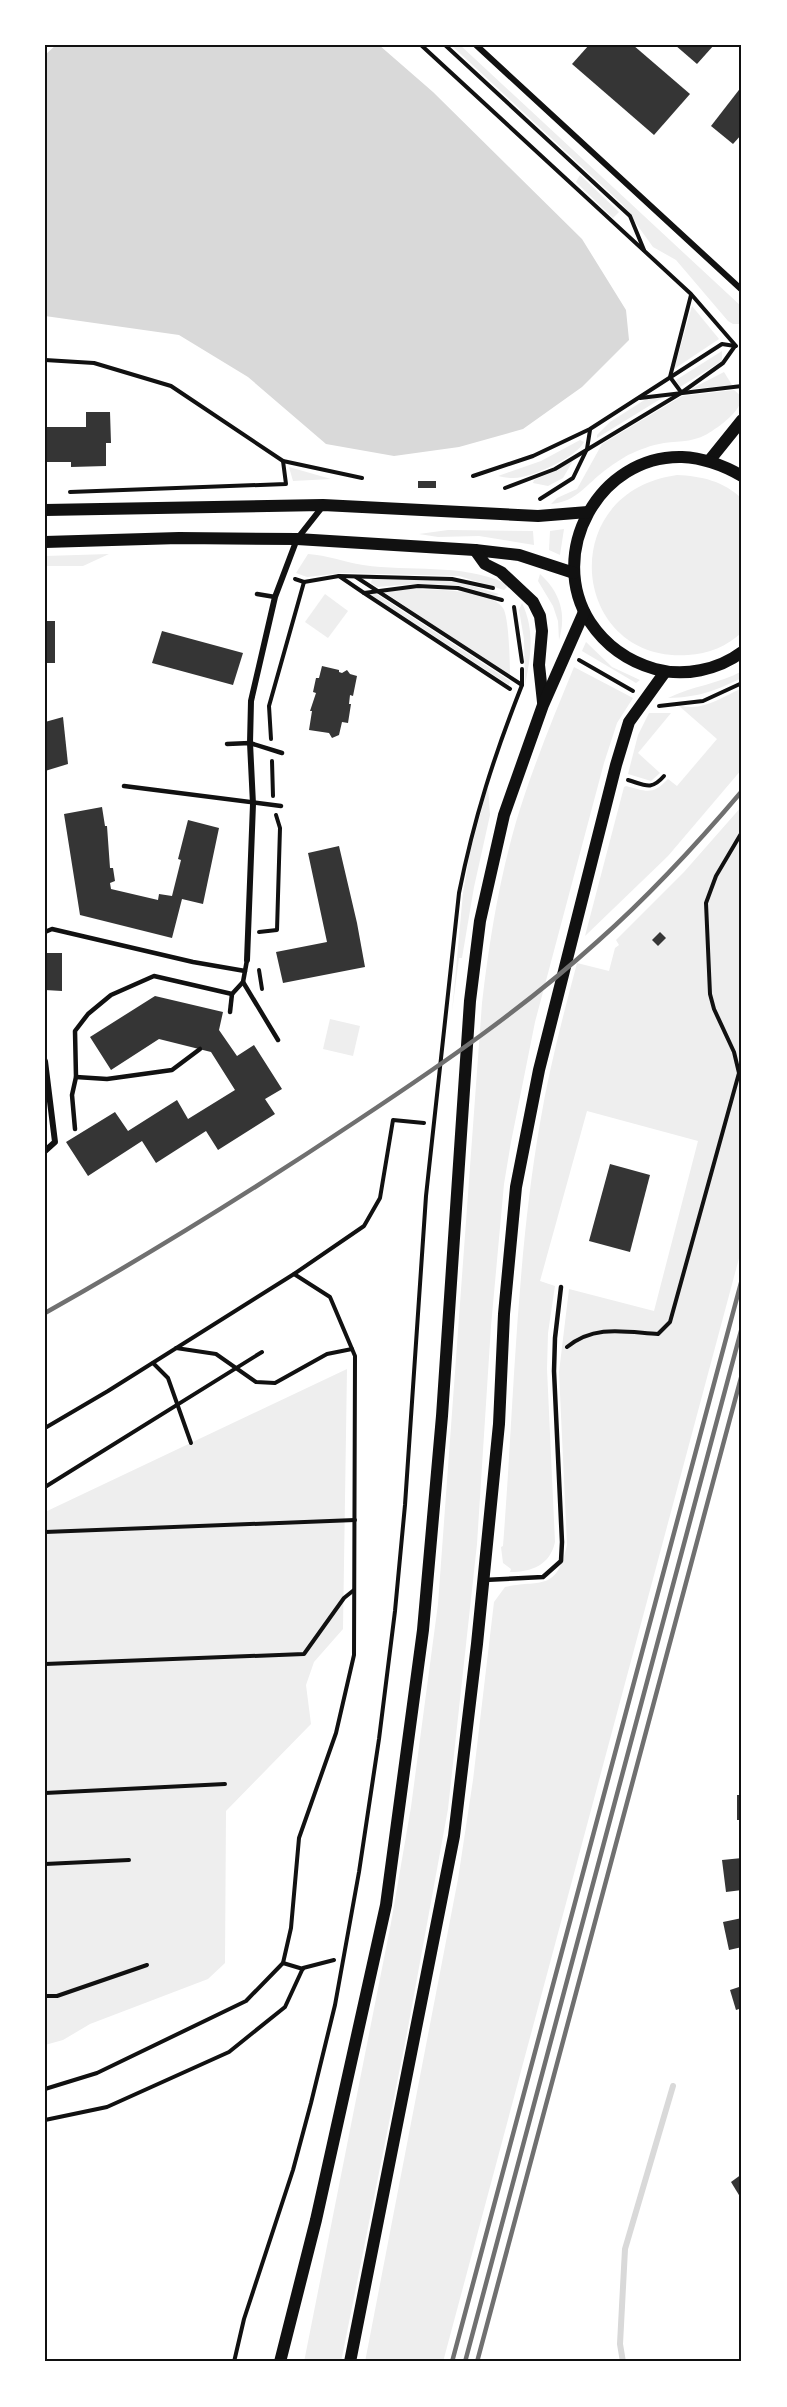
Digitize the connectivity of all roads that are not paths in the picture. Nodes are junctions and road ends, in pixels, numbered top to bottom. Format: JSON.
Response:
{"nodes":[{"id":1,"x":476,"y":45,"type":"edge"},
{"id":2,"x":742,"y":290,"type":"edge"},
{"id":3,"x":742,"y":420,"type":"edge"},
{"id":4,"x":709,"y":460,"type":"junction"},
{"id":5,"x":742,"y":476,"type":"edge"},
{"id":6,"x":323,"y":505,"type":"junction"},
{"id":7,"x":45,"y":510,"type":"edge"},
{"id":8,"x":588,"y":512,"type":"junction"},
{"id":9,"x":297,"y":539,"type":"junction"},
{"id":10,"x":45,"y":542,"type":"edge"},
{"id":11,"x":475,"y":550,"type":"junction"},
{"id":12,"x":574,"y":573,"type":"junction"},
{"id":13,"x":257,"y":594,"type":"dead end"},
{"id":14,"x":275,"y":597,"type":"junction"},
{"id":15,"x":584,"y":612,"type":"junction"},
{"id":16,"x":742,"y":652,"type":"edge"},
{"id":17,"x":665,"y":672,"type":"junction"},
{"id":18,"x":543,"y":705,"type":"junction"},
{"id":19,"x":250,"y":743,"type":"junction"},
{"id":20,"x":226,"y":744,"type":"dead end"},
{"id":21,"x":282,"y":753,"type":"dead end"},
{"id":22,"x":124,"y":786,"type":"dead end"},
{"id":23,"x":254,"y":804,"type":"junction"},
{"id":24,"x":281,"y":807,"type":"dead end"},
{"id":25,"x":45,"y":932,"type":"edge"},
{"id":26,"x":247,"y":960,"type":"joint"},
{"id":27,"x":245,"y":971,"type":"junction"},
{"id":28,"x":243,"y":982,"type":"junction"},
{"id":29,"x":232,"y":994,"type":"junction"},
{"id":30,"x":230,"y":1012,"type":"dead end"},
{"id":31,"x":278,"y":1040,"type":"dead end"},
{"id":32,"x":200,"y":1049,"type":"dead end"},
{"id":33,"x":45,"y":1061,"type":"edge"},
{"id":34,"x":76,"y":1077,"type":"junction"},
{"id":35,"x":75,"y":1129,"type":"dead end"},
{"id":36,"x":45,"y":1150,"type":"edge"},
{"id":37,"x":561,"y":1287,"type":"dead end"},
{"id":38,"x":484,"y":1580,"type":"junction"},
{"id":39,"x":280,"y":2362,"type":"edge"},
{"id":40,"x":350,"y":2362,"type":"edge"}],
"edges":[{"from":1,"to":2,"type":"street"},
{"from":3,"to":4,"type":"main road"},
{"from":4,"to":5,"type":"main road"},
{"from":4,"to":8,"type":"main road"},
{"from":6,"to":7,"type":"main road"},
{"from":6,"to":8,"type":"main road"},
{"from":6,"to":9,"type":"street"},
{"from":8,"to":12,"type":"main road"},
{"from":9,"to":10,"type":"main road"},
{"from":9,"to":11,"type":"main road"},
{"from":9,"to":14,"type":"street"},
{"from":11,"to":12,"type":"main road"},
{"from":11,"to":18,"type":"main road"},
{"from":12,"to":15,"type":"main road"},
{"from":13,"to":14,"type":"lane"},
{"from":14,"to":19,"type":"street"},
{"from":15,"to":17,"type":"main road"},
{"from":15,"to":18,"type":"main road"},
{"from":16,"to":17,"type":"main road"},
{"from":17,"to":38,"type":"main road"},
{"from":18,"to":39,"type":"main road"},
{"from":19,"to":20,"type":"lane"},
{"from":19,"to":21,"type":"lane"},
{"from":19,"to":23,"type":"street"},
{"from":22,"to":23,"type":"lane"},
{"from":23,"to":24,"type":"lane"},
{"from":23,"to":26,"type":"street"},
{"from":25,"to":27,"type":"lane"},
{"from":26,"to":27,"type":"lane"},
{"from":27,"to":28,"type":"lane"},
{"from":28,"to":29,"type":"lane"},
{"from":28,"to":31,"type":"lane"},
{"from":29,"to":30,"type":"lane"},
{"from":29,"to":34,"type":"lane"},
{"from":32,"to":34,"type":"lane"},
{"from":33,"to":36,"type":"street"},
{"from":34,"to":35,"type":"lane"},
{"from":37,"to":38,"type":"lane"},
{"from":38,"to":40,"type":"main road"}]}
